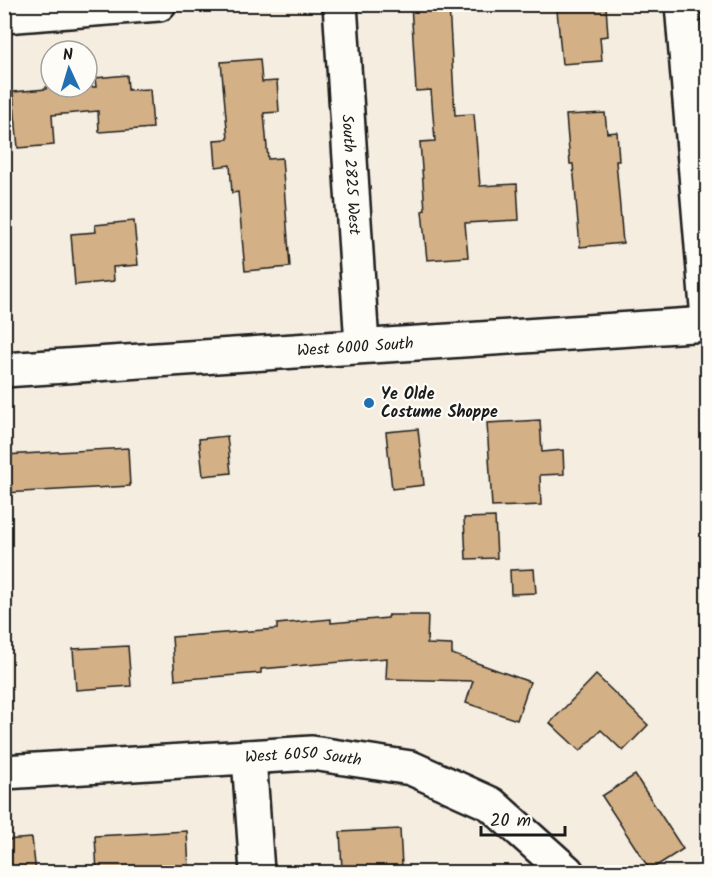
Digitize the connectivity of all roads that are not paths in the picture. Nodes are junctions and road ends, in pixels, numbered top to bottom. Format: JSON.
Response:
{"nodes":[{"id":1,"x":159,"y":4,"type":"edge"},
{"id":2,"x":340,"y":4,"type":"edge"},
{"id":3,"x":682,"y":4,"type":"edge"},
{"id":4,"x":4,"y":16,"type":"edge"},
{"id":5,"x":708,"y":322,"type":"edge"},
{"id":6,"x":362,"y":345,"type":"junction"},
{"id":7,"x":4,"y":370,"type":"edge"},
{"id":8,"x":249,"y":757,"type":"junction"},
{"id":9,"x":4,"y":772,"type":"edge"},
{"id":10,"x":256,"y":873,"type":"edge"},
{"id":11,"x":567,"y":873,"type":"edge"}],
"edges":[{"from":1,"to":4,"type":"street"},
{"from":2,"to":6,"type":"street","name":"South 2825 West"},
{"from":3,"to":5,"type":"street"},
{"from":5,"to":6,"type":"street","name":"West 6000 South"},
{"from":6,"to":7,"type":"street","name":"West 6000 South"},
{"from":8,"to":9,"type":"street","name":"West 6050 South"},
{"from":8,"to":10,"type":"street"},
{"from":8,"to":11,"type":"street","name":"West 6050 South"}]}
